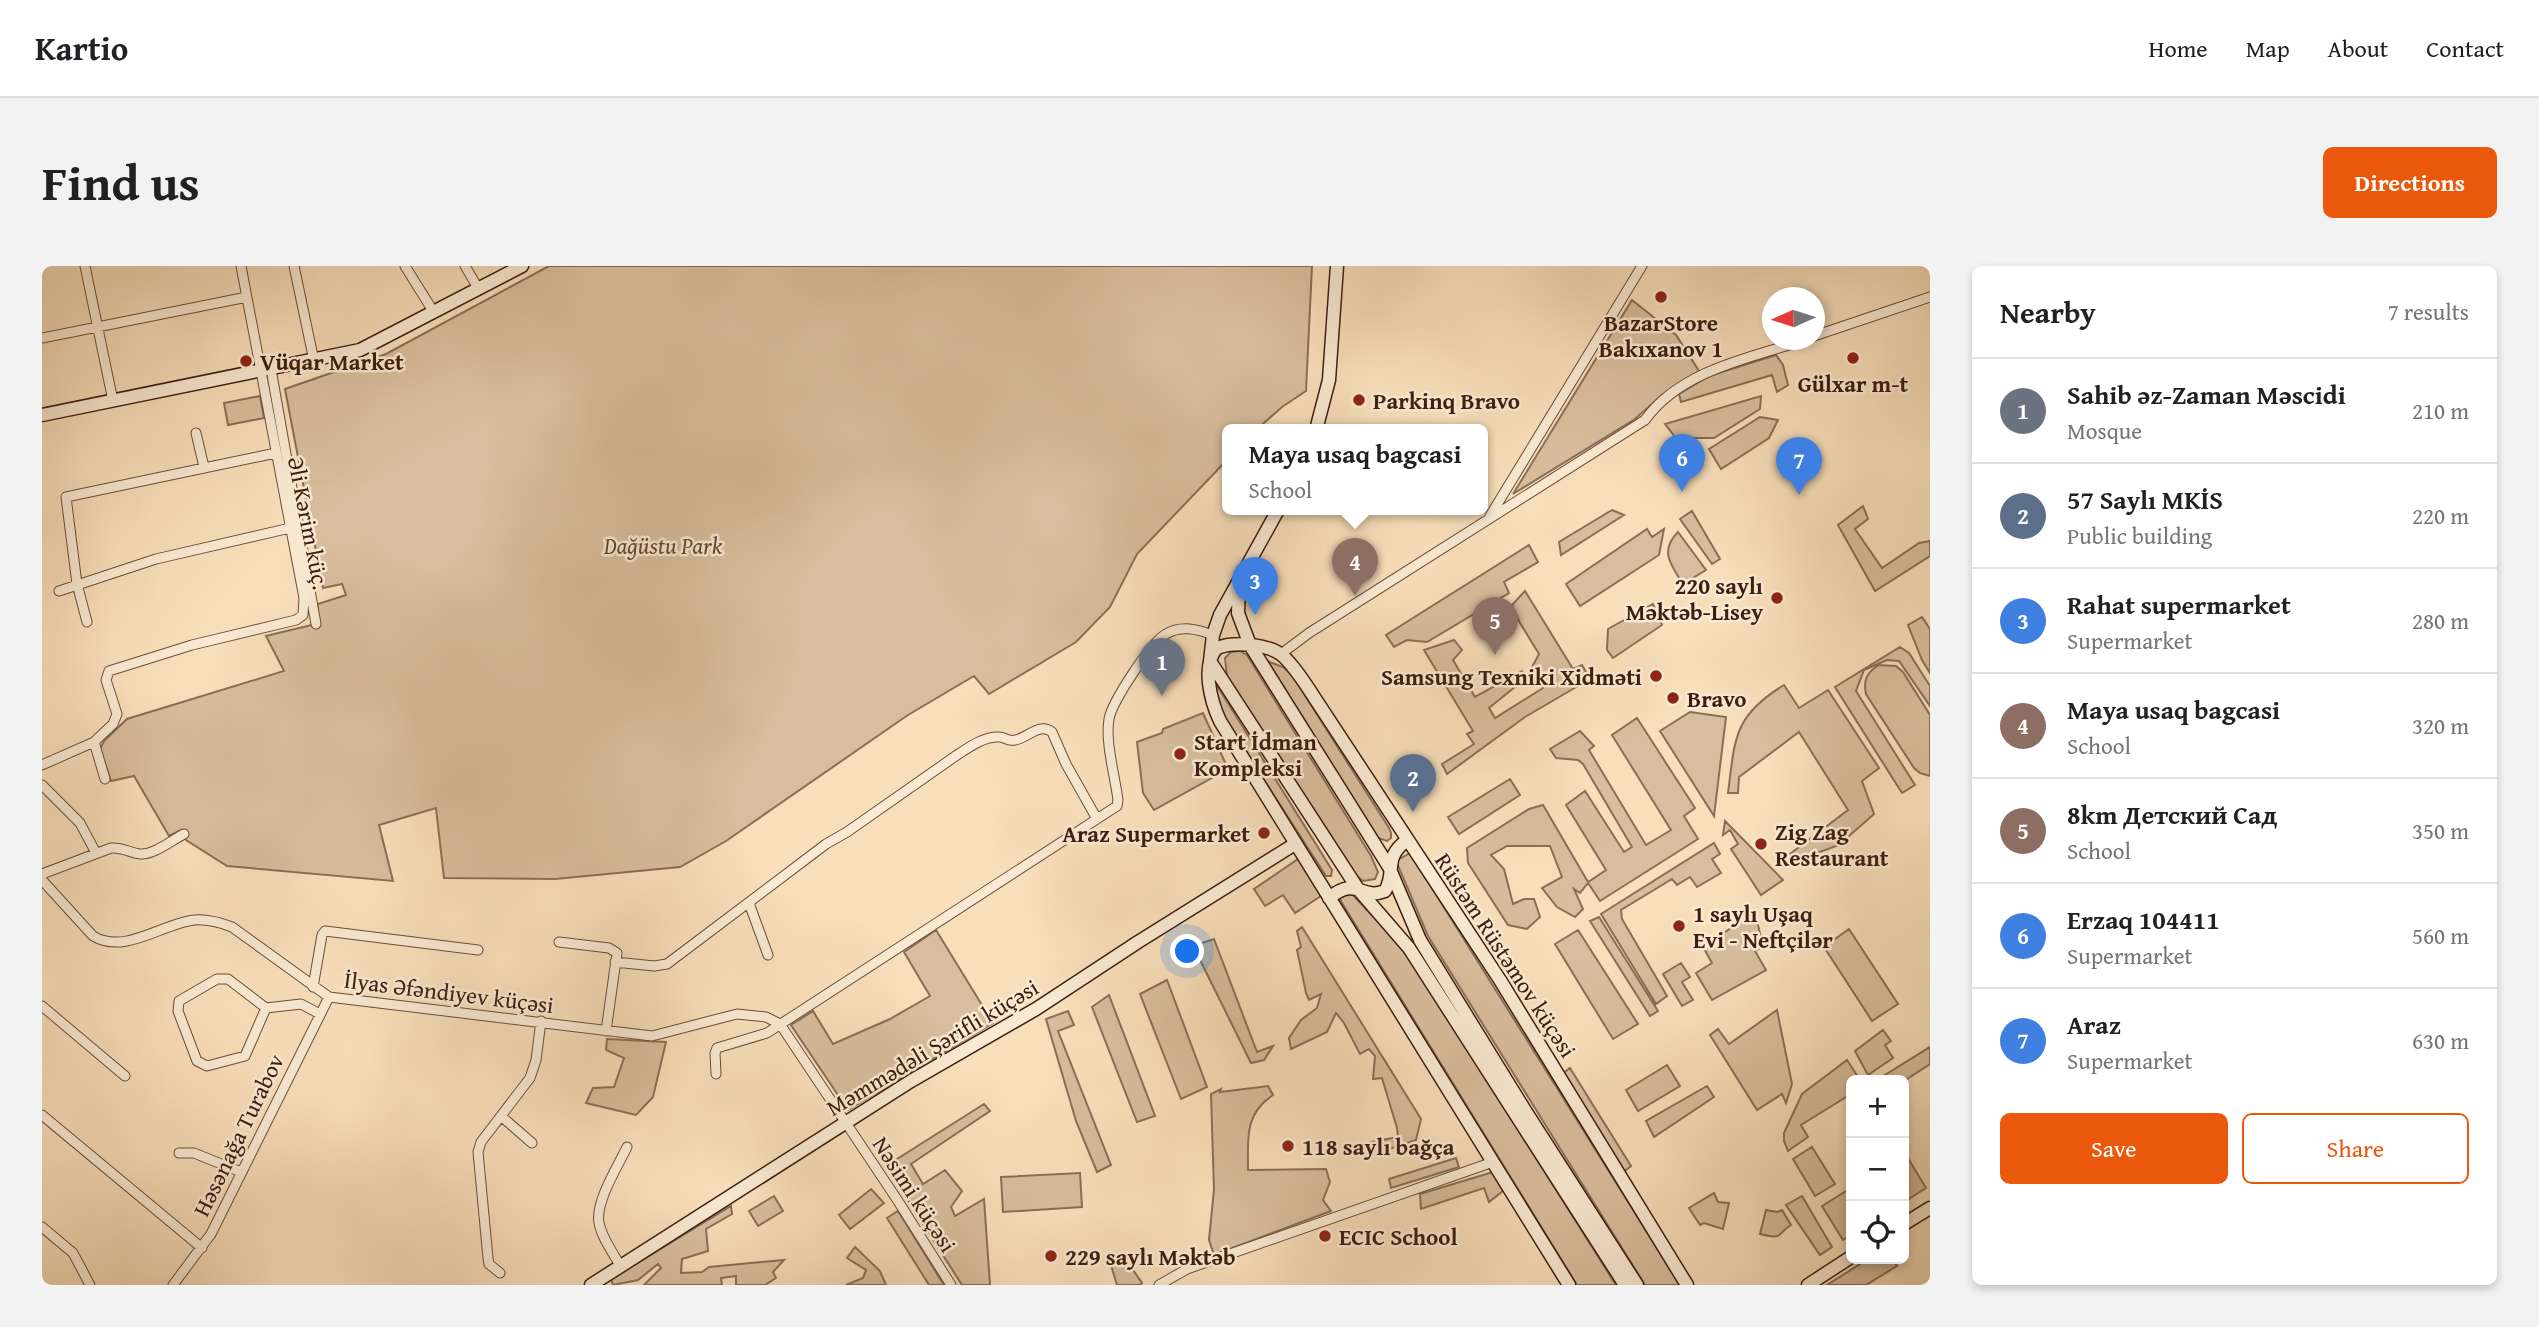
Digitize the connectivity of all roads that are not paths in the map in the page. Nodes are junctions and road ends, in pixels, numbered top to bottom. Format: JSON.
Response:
{"nodes":[{"id":1,"x":85,"y":266,"type":"edge"},
{"id":2,"x":241,"y":266,"type":"edge"},
{"id":3,"x":294,"y":266,"type":"edge"},
{"id":4,"x":405,"y":266,"type":"edge"},
{"id":5,"x":466,"y":266,"type":"edge"},
{"id":6,"x":522,"y":266,"type":"edge"},
{"id":7,"x":1337,"y":266,"type":"edge"},
{"id":8,"x":1642,"y":266,"type":"edge"},
{"id":9,"x":478,"y":288,"type":"junction"},
{"id":10,"x":247,"y":297,"type":"junction"},
{"id":11,"x":1930,"y":297,"type":"edge"},
{"id":12,"x":433,"y":311,"type":"junction"},
{"id":13,"x":97,"y":326,"type":"junction"},
{"id":14,"x":1825,"y":333,"type":"edge"},
{"id":15,"x":42,"y":338,"type":"edge"},
{"id":16,"x":1776,"y":350,"type":"edge"},
{"id":17,"x":314,"y":361,"type":"junction"},
{"id":18,"x":266,"y":370,"type":"junction"},
{"id":19,"x":113,"y":401,"type":"junction"},
{"id":20,"x":42,"y":415,"type":"edge"},
{"id":21,"x":1318,"y":424,"type":"edge"},
{"id":22,"x":196,"y":433,"type":"dead end"},
{"id":23,"x":276,"y":453,"type":"junction"},
{"id":24,"x":204,"y":467,"type":"junction"},
{"id":25,"x":1275,"y":515,"type":"edge"},
{"id":26,"x":1490,"y":517,"type":"junction"},
{"id":27,"x":290,"y":528,"type":"junction"},
{"id":28,"x":1242,"y":577,"type":"junction"},
{"id":29,"x":77,"y":584,"type":"junction"},
{"id":30,"x":59,"y":591,"type":"dead end"},
{"id":31,"x":87,"y":622,"type":"dead end"},
{"id":32,"x":316,"y":624,"type":"dead end"},
{"id":33,"x":1214,"y":630,"type":"junction"},
{"id":34,"x":1250,"y":645,"type":"junction"},
{"id":35,"x":1281,"y":654,"type":"junction"},
{"id":36,"x":1210,"y":661,"type":"junction"},
{"id":37,"x":94,"y":742,"type":"junction"},
{"id":38,"x":42,"y":765,"type":"edge"},
{"id":39,"x":105,"y":779,"type":"dead end"},
{"id":40,"x":42,"y":785,"type":"edge"},
{"id":41,"x":1097,"y":819,"type":"junction"},
{"id":42,"x":184,"y":834,"type":"dead end"},
{"id":43,"x":1407,"y":840,"type":"junction"},
{"id":44,"x":1295,"y":844,"type":"junction"},
{"id":45,"x":96,"y":853,"type":"junction"},
{"id":46,"x":1389,"y":867,"type":"junction"},
{"id":47,"x":42,"y":874,"type":"edge"},
{"id":48,"x":42,"y":880,"type":"edge"},
{"id":49,"x":1358,"y":889,"type":"junction"},
{"id":50,"x":1329,"y":898,"type":"junction"},
{"id":51,"x":749,"y":903,"type":"junction"},
{"id":52,"x":559,"y":942,"type":"dead end"},
{"id":53,"x":478,"y":950,"type":"dead end"},
{"id":54,"x":768,"y":955,"type":"dead end"},
{"id":55,"x":615,"y":962,"type":"junction"},
{"id":56,"x":313,"y":987,"type":"junction"},
{"id":57,"x":329,"y":997,"type":"junction"},
{"id":58,"x":42,"y":1006,"type":"edge"},
{"id":59,"x":266,"y":1007,"type":"junction"},
{"id":60,"x":320,"y":1014,"type":"junction"},
{"id":61,"x":541,"y":1021,"type":"junction"},
{"id":62,"x":780,"y":1024,"type":"junction"},
{"id":63,"x":606,"y":1031,"type":"junction"},
{"id":64,"x":716,"y":1074,"type":"dead end"},
{"id":65,"x":125,"y":1076,"type":"dead end"},
{"id":66,"x":42,"y":1115,"type":"edge"},
{"id":67,"x":501,"y":1116,"type":"junction"},
{"id":68,"x":845,"y":1124,"type":"junction"},
{"id":69,"x":532,"y":1143,"type":"dead end"},
{"id":70,"x":627,"y":1147,"type":"dead end"},
{"id":71,"x":179,"y":1153,"type":"dead end"},
{"id":72,"x":1493,"y":1162,"type":"junction"},
{"id":73,"x":241,"y":1172,"type":"junction"},
{"id":74,"x":1930,"y":1208,"type":"edge"},
{"id":75,"x":1909,"y":1221,"type":"edge"},
{"id":76,"x":42,"y":1227,"type":"edge"},
{"id":77,"x":202,"y":1248,"type":"junction"},
{"id":78,"x":1846,"y":1260,"type":"edge"},
{"id":79,"x":621,"y":1267,"type":"junction"},
{"id":80,"x":500,"y":1273,"type":"dead end"},
{"id":81,"x":90,"y":1285,"type":"edge"},
{"id":82,"x":173,"y":1285,"type":"edge"},
{"id":83,"x":591,"y":1285,"type":"edge"},
{"id":84,"x":951,"y":1285,"type":"edge"},
{"id":85,"x":1159,"y":1285,"type":"edge"},
{"id":86,"x":1569,"y":1285,"type":"edge"},
{"id":87,"x":1625,"y":1285,"type":"edge"},
{"id":88,"x":1637,"y":1285,"type":"edge"},
{"id":89,"x":1687,"y":1285,"type":"edge"},
{"id":90,"x":1808,"y":1285,"type":"edge"}],
"edges":[{"from":1,"to":13,"type":"street"},
{"from":2,"to":10,"type":"street","name":"Əli Kərim küç."},
{"from":3,"to":17,"type":"street"},
{"from":4,"to":12,"type":"street"},
{"from":5,"to":9,"type":"street"},
{"from":6,"to":9,"type":"street"},
{"from":7,"to":21,"type":"street"},
{"from":8,"to":26,"type":"street"},
{"from":9,"to":12,"type":"street"},
{"from":10,"to":13,"type":"street"},
{"from":10,"to":18,"type":"street","name":"Əli Kərim küç."},
{"from":11,"to":14,"type":"street"},
{"from":12,"to":17,"type":"street"},
{"from":13,"to":15,"type":"street"},
{"from":13,"to":19,"type":"street"},
{"from":16,"to":26,"type":"street"},
{"from":17,"to":18,"type":"street"},
{"from":18,"to":19,"type":"street"},
{"from":18,"to":23,"type":"street","name":"Əli Kərim küç."},
{"from":18,"to":32,"type":"street"},
{"from":19,"to":20,"type":"street"},
{"from":22,"to":24,"type":"street"},
{"from":23,"to":24,"type":"street"},
{"from":23,"to":27,"type":"street","name":"Əli Kərim küç."},
{"from":24,"to":29,"type":"street"},
{"from":25,"to":28,"type":"street"},
{"from":26,"to":35,"type":"street"},
{"from":27,"to":29,"type":"street"},
{"from":27,"to":37,"type":"street","name":"Əli Kərim küç."},
{"from":28,"to":33,"type":"street"},
{"from":28,"to":34,"type":"street"},
{"from":29,"to":30,"type":"street"},
{"from":29,"to":31,"type":"street"},
{"from":33,"to":36,"type":"street"},
{"from":33,"to":41,"type":"street"},
{"from":34,"to":35,"type":"street"},
{"from":34,"to":36,"type":"street"},
{"from":34,"to":46,"type":"street"},
{"from":35,"to":43,"type":"street","name":"Rüstəm Rüstəmov küçəsi"},
{"from":36,"to":44,"type":"street"},
{"from":36,"to":49,"type":"street"},
{"from":37,"to":38,"type":"street","name":"Əli Kərim küç."},
{"from":37,"to":39,"type":"street"},
{"from":40,"to":45,"type":"street"},
{"from":41,"to":51,"type":"street"},
{"from":41,"to":62,"type":"street"},
{"from":42,"to":45,"type":"street"},
{"from":43,"to":46,"type":"street"},
{"from":43,"to":89,"type":"street","name":"Rüstəm Rüstəmov küçəsi"},
{"from":44,"to":50,"type":"street"},
{"from":44,"to":68,"type":"street","name":"Məmmədəli Şərifli küçəsi"},
{"from":45,"to":47,"type":"street"},
{"from":46,"to":49,"type":"street"},
{"from":46,"to":88,"type":"street"},
{"from":48,"to":56,"type":"street","name":"İlyas Əfəndiyev küçəsi"},
{"from":49,"to":50,"type":"street"},
{"from":49,"to":87,"type":"street"},
{"from":50,"to":72,"type":"street"},
{"from":51,"to":54,"type":"street"},
{"from":51,"to":55,"type":"street"},
{"from":52,"to":55,"type":"street"},
{"from":53,"to":56,"type":"street"},
{"from":55,"to":63,"type":"street"},
{"from":56,"to":57,"type":"street","name":"İlyas Əfəndiyev küçəsi"},
{"from":57,"to":60,"type":"street","name":"Həsənağa Turabov"},
{"from":57,"to":61,"type":"street","name":"İlyas Əfəndiyev küçəsi"},
{"from":58,"to":65,"type":"street"},
{"from":59,"to":59,"type":"street"},
{"from":59,"to":60,"type":"street"},
{"from":60,"to":73,"type":"street","name":"Həsənağa Turabov"},
{"from":61,"to":63,"type":"street","name":"İlyas Əfəndiyev küçəsi"},
{"from":61,"to":67,"type":"street"},
{"from":62,"to":63,"type":"street","name":"İlyas Əfəndiyev küçəsi"},
{"from":62,"to":64,"type":"street"},
{"from":62,"to":68,"type":"street"},
{"from":66,"to":77,"type":"street"},
{"from":67,"to":69,"type":"street"},
{"from":67,"to":80,"type":"street"},
{"from":68,"to":79,"type":"street","name":"Məmmədəli Şərifli küçəsi"},
{"from":68,"to":84,"type":"street","name":"Nəsimi küçəsi"},
{"from":70,"to":79,"type":"street"},
{"from":71,"to":73,"type":"street"},
{"from":72,"to":85,"type":"street"},
{"from":72,"to":86,"type":"street"},
{"from":73,"to":77,"type":"street","name":"Həsənağa Turabov"},
{"from":74,"to":75,"type":"street"},
{"from":76,"to":81,"type":"street"},
{"from":77,"to":82,"type":"street","name":"Həsənağa Turabov"},
{"from":78,"to":90,"type":"street"},
{"from":79,"to":83,"type":"street","name":"Məmmədəli Şərifli küçəsi"}]}
